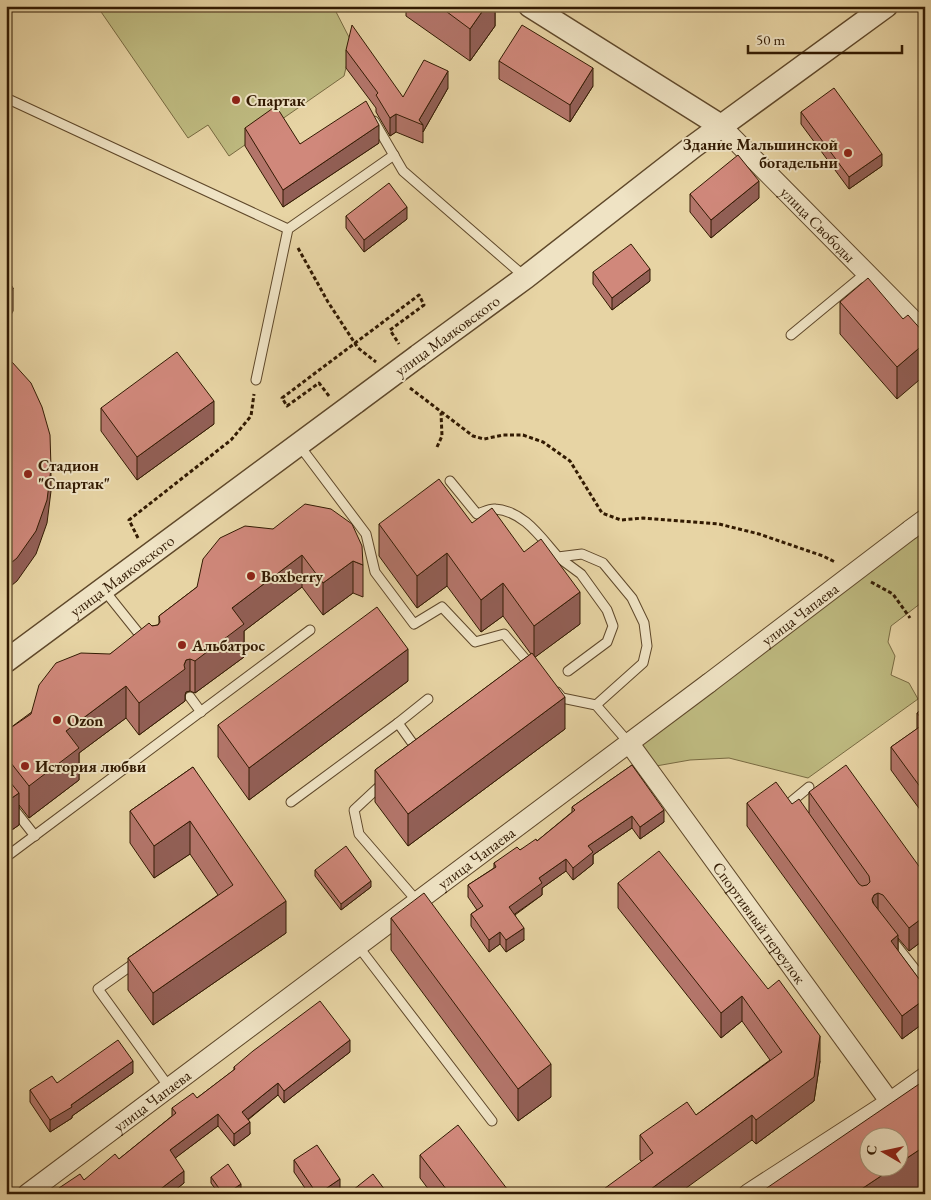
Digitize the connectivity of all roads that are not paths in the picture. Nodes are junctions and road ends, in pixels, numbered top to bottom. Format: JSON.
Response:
{"nodes":[{"id":1,"x":530,"y":6,"type":"edge"},
{"id":2,"x":886,"y":6,"type":"edge"},
{"id":3,"x":6,"y":98,"type":"edge"},
{"id":4,"x":370,"y":114,"type":"edge"},
{"id":5,"x":721,"y":126,"type":"junction"},
{"id":6,"x":394,"y":155,"type":"junction"},
{"id":7,"x":288,"y":229,"type":"junction"},
{"id":8,"x":866,"y":272,"type":"junction"},
{"id":9,"x":526,"y":277,"type":"junction"},
{"id":10,"x":925,"y":332,"type":"edge"},
{"id":11,"x":791,"y":335,"type":"dead end"},
{"id":12,"x":256,"y":380,"type":"road end"},
{"id":13,"x":299,"y":444,"type":"junction"},
{"id":14,"x":450,"y":480,"type":"dead end"},
{"id":15,"x":918,"y":525,"type":"edge"},
{"id":16,"x":558,"y":557,"type":"junction"},
{"id":17,"x":103,"y":588,"type":"junction"},
{"id":18,"x":310,"y":630,"type":"dead end"},
{"id":19,"x":148,"y":645,"type":"edge"},
{"id":20,"x":6,"y":661,"type":"edge"},
{"id":21,"x":568,"y":671,"type":"dead end"},
{"id":22,"x":541,"y":677,"type":"edge"},
{"id":23,"x":548,"y":684,"type":"edge"},
{"id":24,"x":190,"y":697,"type":"dead end"},
{"id":25,"x":428,"y":699,"type":"dead end"},
{"id":26,"x":596,"y":705,"type":"junction"},
{"id":27,"x":201,"y":712,"type":"junction"},
{"id":28,"x":398,"y":723,"type":"junction"},
{"id":29,"x":629,"y":743,"type":"junction"},
{"id":30,"x":420,"y":754,"type":"edge"},
{"id":31,"x":390,"y":776,"type":"edge"},
{"id":32,"x":809,"y":787,"type":"dead end"},
{"id":33,"x":6,"y":799,"type":"edge"},
{"id":34,"x":291,"y":802,"type":"dead end"},
{"id":35,"x":804,"y":817,"type":"edge"},
{"id":36,"x":35,"y":836,"type":"junction"},
{"id":37,"x":6,"y":857,"type":"edge"},
{"id":38,"x":417,"y":901,"type":"junction"},
{"id":39,"x":884,"y":929,"type":"edge"},
{"id":40,"x":358,"y":946,"type":"junction"},
{"id":41,"x":146,"y":955,"type":"edge"},
{"id":42,"x":925,"y":968,"type":"edge"},
{"id":43,"x":925,"y":1077,"type":"edge"},
{"id":44,"x":169,"y":1087,"type":"junction"},
{"id":45,"x":890,"y":1102,"type":"junction"},
{"id":46,"x":492,"y":1121,"type":"dead end"},
{"id":47,"x":27,"y":1194,"type":"edge"},
{"id":48,"x":748,"y":1194,"type":"edge"}],
"edges":[{"from":1,"to":5,"type":"street","name":"улица Свободы"},
{"from":2,"to":5,"type":"street","name":"улица Маяковского"},
{"from":3,"to":7,"type":"lane"},
{"from":4,"to":6,"type":"lane"},
{"from":5,"to":8,"type":"street","name":"улица Свободы"},
{"from":5,"to":9,"type":"street","name":"улица Маяковского"},
{"from":6,"to":7,"type":"lane"},
{"from":6,"to":9,"type":"lane"},
{"from":7,"to":12,"type":"lane"},
{"from":8,"to":10,"type":"street","name":"улица Свободы"},
{"from":8,"to":11,"type":"lane"},
{"from":9,"to":13,"type":"street","name":"улица Маяковского","bridge":true},
{"from":13,"to":17,"type":"street","name":"улица Маяковского"},
{"from":13,"to":22,"type":"lane"},
{"from":14,"to":16,"type":"lane"},
{"from":15,"to":29,"type":"street","name":"улица Чапаева","bridge":true},
{"from":16,"to":21,"type":"lane"},
{"from":16,"to":26,"type":"lane"},
{"from":17,"to":19,"type":"lane"},
{"from":17,"to":20,"type":"street","name":"улица Маяковского"},
{"from":18,"to":27,"type":"lane"},
{"from":23,"to":26,"type":"lane"},
{"from":24,"to":27,"type":"lane"},
{"from":25,"to":28,"type":"lane"},
{"from":26,"to":29,"type":"lane"},
{"from":27,"to":36,"type":"lane"},
{"from":28,"to":30,"type":"lane"},
{"from":28,"to":34,"type":"lane"},
{"from":29,"to":38,"type":"street","name":"улица Чапаева"},
{"from":29,"to":45,"type":"street","name":"Спортивный переулок"},
{"from":31,"to":38,"type":"lane"},
{"from":32,"to":35,"type":"lane"},
{"from":33,"to":36,"type":"lane"},
{"from":36,"to":37,"type":"lane"},
{"from":38,"to":40,"type":"street","name":"улица Чапаева"},
{"from":39,"to":42,"type":"lane"},
{"from":40,"to":44,"type":"street","name":"улица Чапаева"},
{"from":40,"to":46,"type":"lane"},
{"from":41,"to":44,"type":"lane"},
{"from":43,"to":45,"type":"street"},
{"from":44,"to":47,"type":"street","name":"улица Чапаева"},
{"from":45,"to":48,"type":"street"}]}
